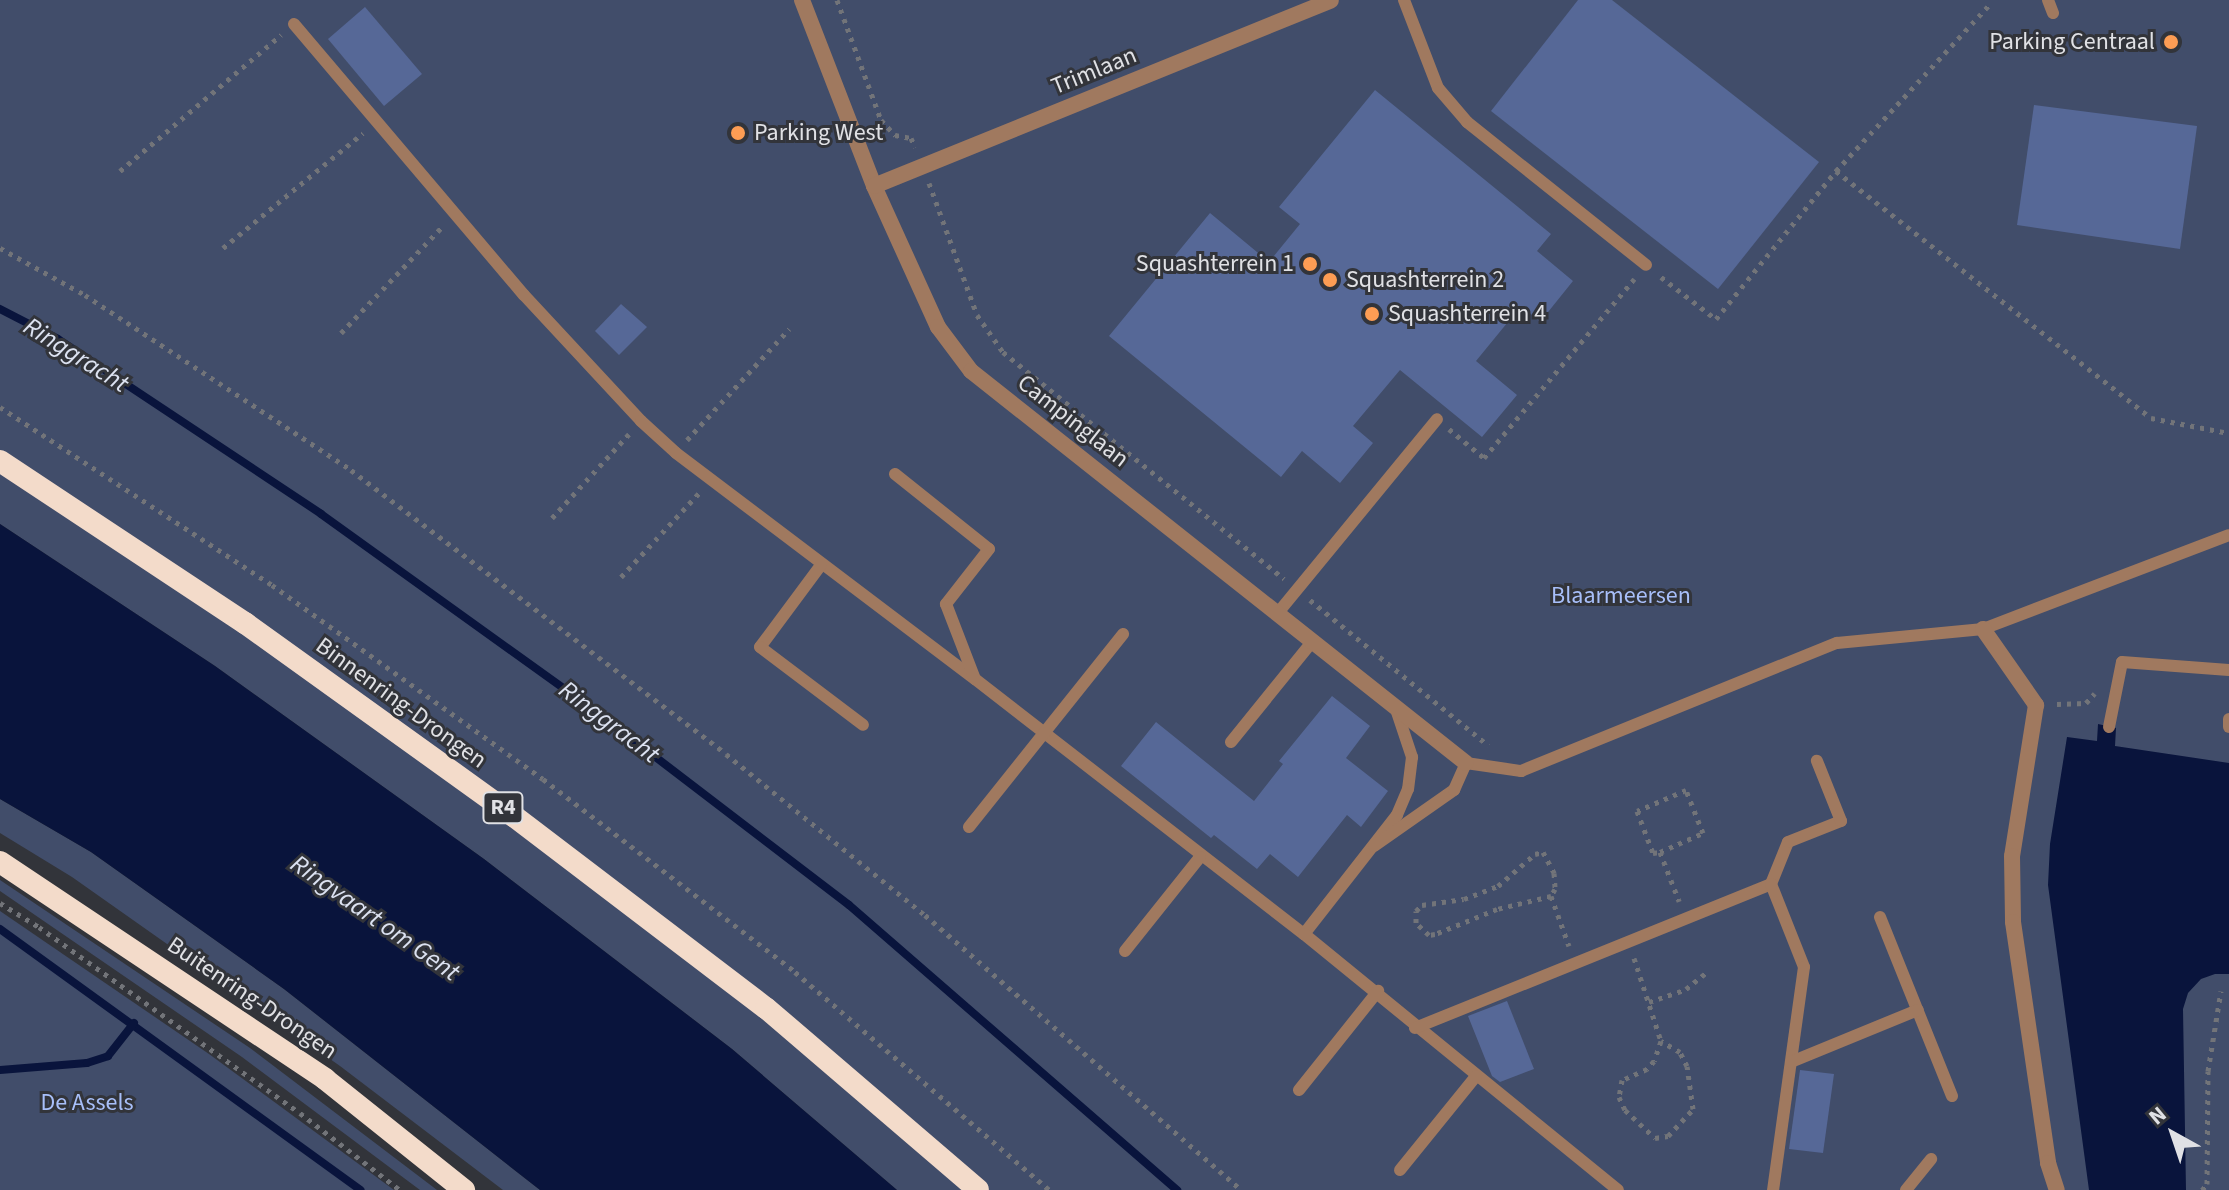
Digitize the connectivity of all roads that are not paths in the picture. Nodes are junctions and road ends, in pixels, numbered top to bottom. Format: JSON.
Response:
{"nodes":[{"id":1,"x":802,"y":0,"type":"edge"},
{"id":2,"x":1331,"y":0,"type":"edge"},
{"id":3,"x":1404,"y":0,"type":"edge"},
{"id":4,"x":2048,"y":0,"type":"edge"},
{"id":5,"x":2053,"y":13,"type":"dead end"},
{"id":6,"x":294,"y":24,"type":"road end"},
{"id":7,"x":874,"y":186,"type":"junction"},
{"id":8,"x":1646,"y":265,"type":"road end"},
{"id":9,"x":1437,"y":419,"type":"road end"},
{"id":10,"x":0,"y":461,"type":"edge"},
{"id":11,"x":895,"y":474,"type":"dead end"},
{"id":12,"x":2229,"y":535,"type":"edge"},
{"id":13,"x":821,"y":565,"type":"junction"},
{"id":14,"x":1277,"y":614,"type":"junction"},
{"id":15,"x":1983,"y":629,"type":"junction"},
{"id":16,"x":1123,"y":634,"type":"dead end"},
{"id":17,"x":1312,"y":642,"type":"junction"},
{"id":18,"x":2229,"y":670,"type":"edge"},
{"id":19,"x":975,"y":679,"type":"junction"},
{"id":20,"x":1396,"y":709,"type":"junction"},
{"id":21,"x":2229,"y":719,"type":"edge"},
{"id":22,"x":863,"y":725,"type":"dead end"},
{"id":23,"x":2109,"y":727,"type":"dead end"},
{"id":24,"x":2229,"y":727,"type":"edge"},
{"id":25,"x":1044,"y":733,"type":"junction"},
{"id":26,"x":1231,"y":742,"type":"dead end"},
{"id":27,"x":1817,"y":761,"type":"dead end"},
{"id":28,"x":1466,"y":763,"type":"junction"},
{"id":29,"x":969,"y":827,"type":"dead end"},
{"id":30,"x":1374,"y":846,"type":"junction"},
{"id":31,"x":1200,"y":857,"type":"junction"},
{"id":32,"x":0,"y":862,"type":"edge"},
{"id":33,"x":1771,"y":884,"type":"junction"},
{"id":34,"x":1880,"y":917,"type":"dead end"},
{"id":35,"x":1304,"y":934,"type":"junction"},
{"id":36,"x":1125,"y":951,"type":"dead end"},
{"id":37,"x":1378,"y":991,"type":"junction"},
{"id":38,"x":1918,"y":1010,"type":"junction"},
{"id":39,"x":1415,"y":1028,"type":"junction"},
{"id":40,"x":1791,"y":1062,"type":"junction"},
{"id":41,"x":1476,"y":1076,"type":"junction"},
{"id":42,"x":1299,"y":1090,"type":"dead end"},
{"id":43,"x":1952,"y":1096,"type":"dead end"},
{"id":44,"x":1931,"y":1159,"type":"dead end"},
{"id":45,"x":1400,"y":1170,"type":"dead end"},
{"id":46,"x":464,"y":1190,"type":"edge"},
{"id":47,"x":978,"y":1190,"type":"edge"},
{"id":48,"x":1618,"y":1190,"type":"edge"},
{"id":49,"x":1773,"y":1190,"type":"edge"},
{"id":50,"x":1906,"y":1190,"type":"edge"},
{"id":51,"x":2057,"y":1190,"type":"edge"}],
"edges":[{"from":1,"to":7,"type":"street","name":"Campinglaan"},
{"from":2,"to":7,"type":"street","name":"Trimlaan"},
{"from":3,"to":8,"type":"lane"},
{"from":4,"to":5,"type":"lane"},
{"from":6,"to":13,"type":"lane"},
{"from":7,"to":14,"type":"street","name":"Campinglaan"},
{"from":9,"to":14,"type":"lane"},
{"from":10,"to":47,"type":"highway","name":"Binnenring-Drongen","number":"R4"},
{"from":11,"to":19,"type":"lane"},
{"from":12,"to":15,"type":"lane"},
{"from":13,"to":19,"type":"lane"},
{"from":13,"to":22,"type":"lane"},
{"from":14,"to":17,"type":"street","name":"Campinglaan"},
{"from":15,"to":28,"type":"lane"},
{"from":15,"to":51,"type":"street"},
{"from":16,"to":25,"type":"lane"},
{"from":17,"to":20,"type":"street","name":"Campinglaan"},
{"from":17,"to":26,"type":"lane"},
{"from":18,"to":23,"type":"lane"},
{"from":19,"to":25,"type":"lane"},
{"from":20,"to":28,"type":"street","name":"Campinglaan"},
{"from":20,"to":30,"type":"lane"},
{"from":21,"to":24,"type":"lane"},
{"from":25,"to":29,"type":"lane"},
{"from":25,"to":31,"type":"lane"},
{"from":27,"to":33,"type":"lane"},
{"from":28,"to":30,"type":"lane"},
{"from":30,"to":35,"type":"lane"},
{"from":31,"to":35,"type":"lane"},
{"from":31,"to":36,"type":"lane"},
{"from":32,"to":46,"type":"highway","name":"Buitenring-Drongen"},
{"from":33,"to":39,"type":"lane"},
{"from":33,"to":40,"type":"lane"},
{"from":34,"to":38,"type":"lane"},
{"from":35,"to":37,"type":"lane"},
{"from":37,"to":39,"type":"lane"},
{"from":37,"to":42,"type":"lane"},
{"from":38,"to":40,"type":"lane"},
{"from":38,"to":43,"type":"lane"},
{"from":39,"to":41,"type":"lane"},
{"from":40,"to":49,"type":"lane"},
{"from":41,"to":45,"type":"lane"},
{"from":41,"to":48,"type":"lane"},
{"from":44,"to":50,"type":"lane"}]}
